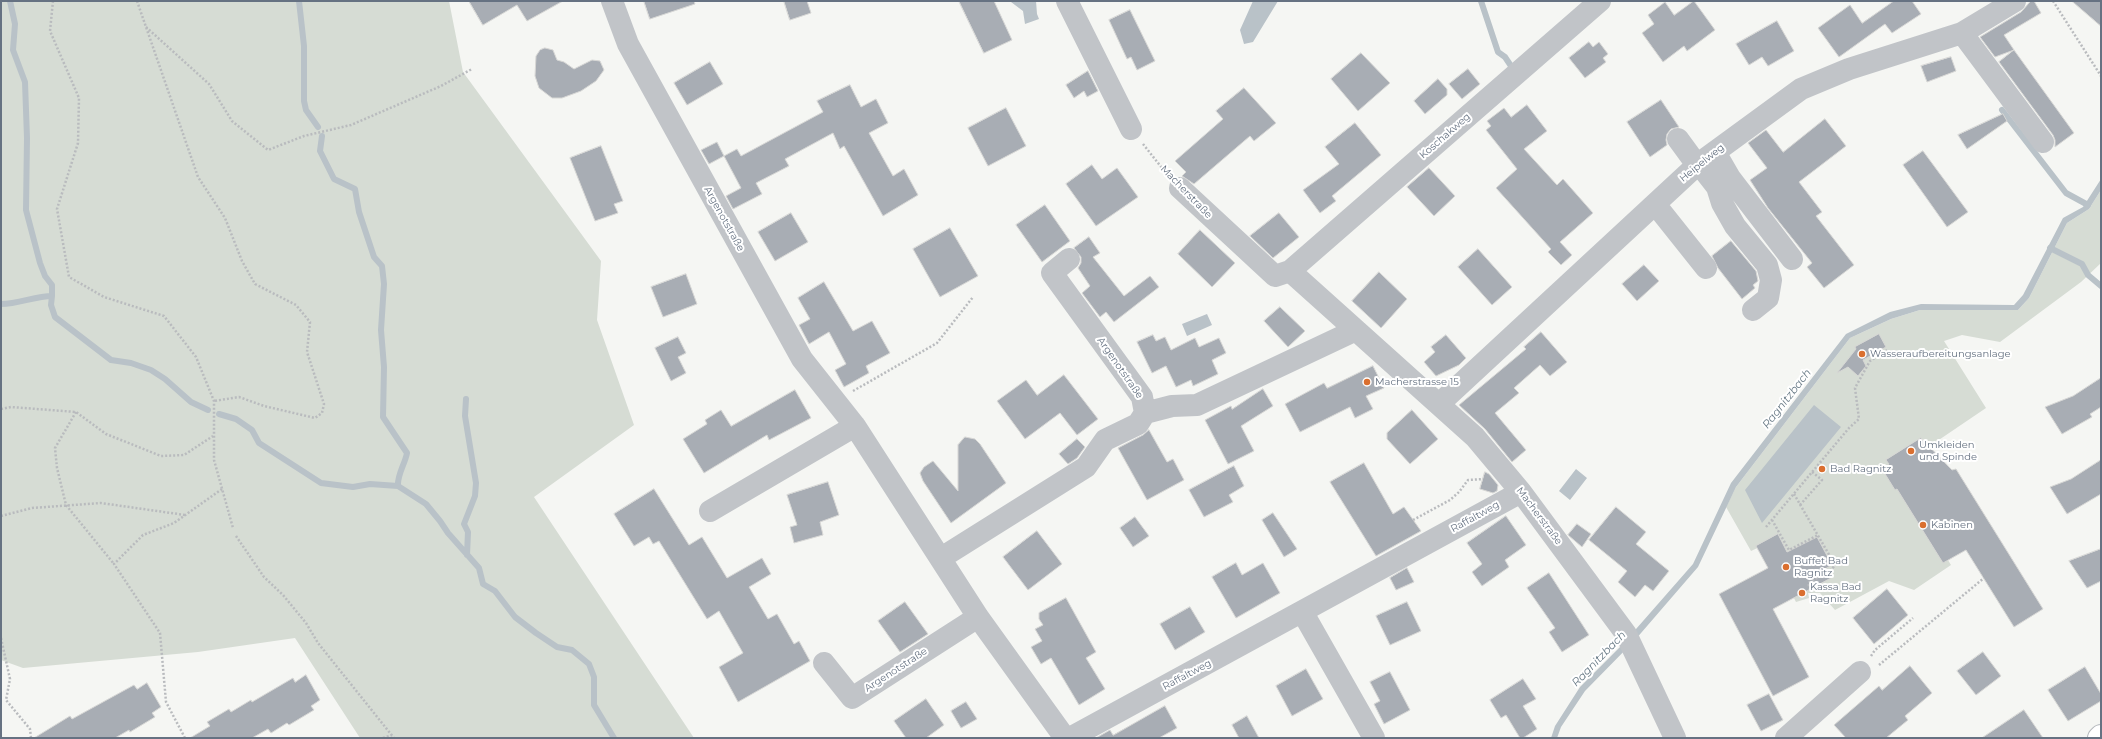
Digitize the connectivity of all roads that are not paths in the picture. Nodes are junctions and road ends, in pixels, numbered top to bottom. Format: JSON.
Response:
{"nodes":[{"id":1,"x":612,"y":1,"type":"edge"},
{"id":2,"x":1067,"y":1,"type":"edge"},
{"id":3,"x":1600,"y":1,"type":"edge"},
{"id":4,"x":2015,"y":1,"type":"edge"},
{"id":5,"x":1962,"y":33,"type":"junction"},
{"id":6,"x":1131,"y":129,"type":"road end"},
{"id":7,"x":1678,"y":139,"type":"dead end"},
{"id":8,"x":2043,"y":142,"type":"dead end"},
{"id":9,"x":1704,"y":160,"type":"junction"},
{"id":10,"x":1180,"y":188,"type":"road end"},
{"id":11,"x":1655,"y":204,"type":"junction"},
{"id":12,"x":1069,"y":259,"type":"dead end"},
{"id":13,"x":1792,"y":260,"type":"dead end"},
{"id":14,"x":1706,"y":268,"type":"dead end"},
{"id":15,"x":1290,"y":270,"type":"junction"},
{"id":16,"x":1754,"y":310,"type":"dead end"},
{"id":17,"x":1356,"y":330,"type":"junction"},
{"id":18,"x":1439,"y":404,"type":"junction"},
{"id":19,"x":1145,"y":413,"type":"junction"},
{"id":20,"x":855,"y":426,"type":"junction"},
{"id":21,"x":1521,"y":492,"type":"junction"},
{"id":22,"x":710,"y":511,"type":"dead end"},
{"id":23,"x":941,"y":558,"type":"junction"},
{"id":24,"x":1303,"y":612,"type":"junction"},
{"id":25,"x":978,"y":617,"type":"junction"},
{"id":26,"x":824,"y":664,"type":"dead end"},
{"id":27,"x":1860,"y":672,"type":"road end"},
{"id":28,"x":1065,"y":738,"type":"edge"},
{"id":29,"x":1070,"y":738,"type":"edge"},
{"id":30,"x":1374,"y":738,"type":"edge"},
{"id":31,"x":1675,"y":738,"type":"edge"},
{"id":32,"x":1786,"y":738,"type":"edge"}],
"edges":[{"from":1,"to":20,"type":"street","name":"Argenotstraße"},
{"from":2,"to":6,"type":"street"},
{"from":3,"to":15,"type":"street","name":"Koschakweg"},
{"from":4,"to":5,"type":"street","name":"Heipelweg"},
{"from":5,"to":8,"type":"street"},
{"from":5,"to":9,"type":"street","name":"Heipelweg"},
{"from":7,"to":9,"type":"street"},
{"from":9,"to":11,"type":"street","name":"Heipelweg"},
{"from":9,"to":13,"type":"street"},
{"from":9,"to":16,"type":"street"},
{"from":10,"to":15,"type":"street","name":"Macherstraße"},
{"from":11,"to":14,"type":"street"},
{"from":11,"to":18,"type":"street","name":"Heipelweg"},
{"from":12,"to":19,"type":"street","name":"Argenotstraße"},
{"from":15,"to":17,"type":"street","name":"Macherstraße"},
{"from":17,"to":18,"type":"street","name":"Macherstraße"},
{"from":17,"to":19,"type":"street"},
{"from":18,"to":21,"type":"street","name":"Macherstraße"},
{"from":19,"to":23,"type":"street"},
{"from":20,"to":22,"type":"street"},
{"from":20,"to":23,"type":"street","name":"Argenotstraße"},
{"from":21,"to":24,"type":"street","name":"Raffaltweg"},
{"from":21,"to":31,"type":"street","name":"Macherstraße"},
{"from":23,"to":25,"type":"street","name":"Argenotstraße"},
{"from":24,"to":29,"type":"street","name":"Raffaltweg"},
{"from":24,"to":30,"type":"street"},
{"from":25,"to":26,"type":"street","name":"Argenotstraße"},
{"from":25,"to":28,"type":"street","name":"Argenotstraße"},
{"from":27,"to":32,"type":"street"}]}
